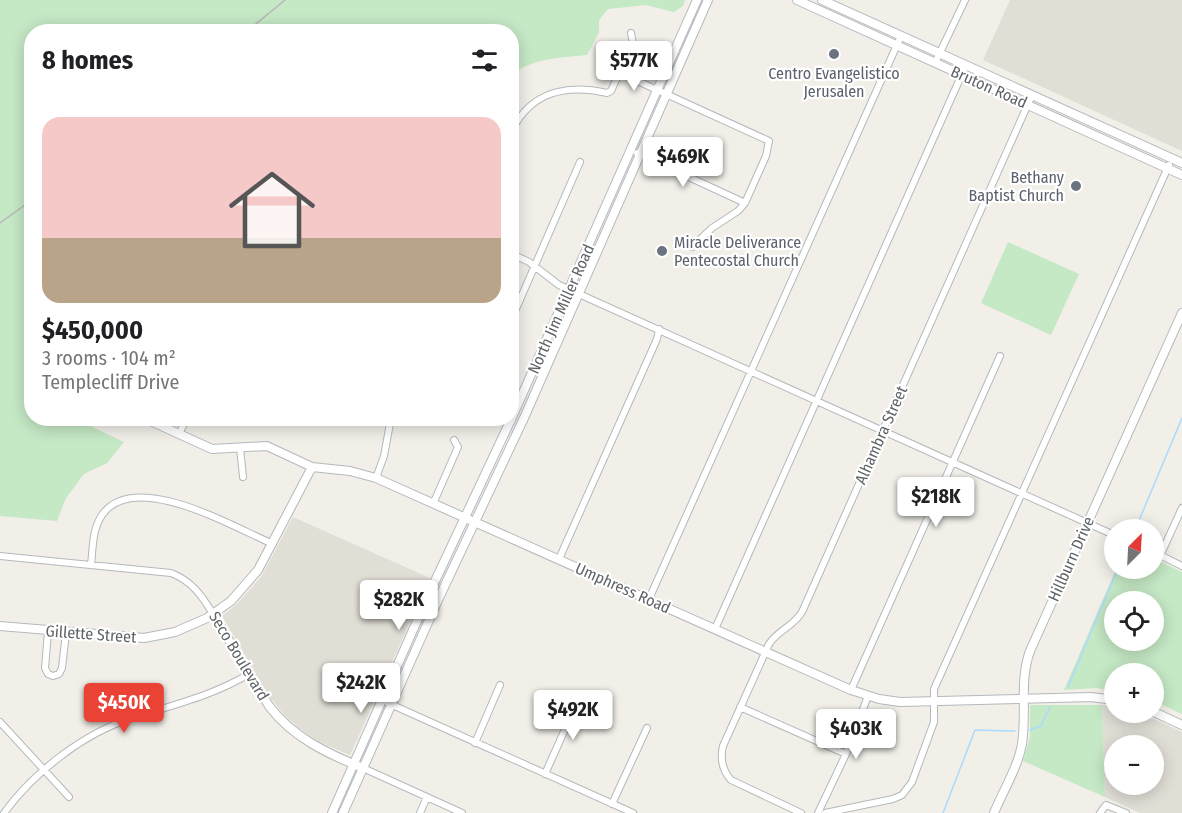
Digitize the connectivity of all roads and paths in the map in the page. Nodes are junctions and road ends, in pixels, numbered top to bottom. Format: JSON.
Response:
{"nodes":[{"id":1,"x":697,"y":0,"type":"edge"},
{"id":2,"x":708,"y":0,"type":"edge"},
{"id":3,"x":797,"y":0,"type":"edge"},
{"id":4,"x":965,"y":0,"type":"edge"},
{"id":5,"x":825,"y":1,"type":"edge"},
{"id":6,"x":823,"y":12,"type":"junction"},
{"id":7,"x":687,"y":25,"type":"junction"},
{"id":8,"x":696,"y":29,"type":"junction"},
{"id":9,"x":631,"y":33,"type":"dead end"},
{"id":10,"x":901,"y":36,"type":"junction"},
{"id":11,"x":897,"y":45,"type":"junction"},
{"id":12,"x":940,"y":53,"type":"junction"},
{"id":13,"x":935,"y":63,"type":"junction"},
{"id":14,"x":966,"y":65,"type":"junction"},
{"id":15,"x":620,"y":73,"type":"junction"},
{"id":16,"x":961,"y":75,"type":"junction"},
{"id":17,"x":658,"y":89,"type":"junction"},
{"id":18,"x":667,"y":93,"type":"junction"},
{"id":19,"x":1032,"y":95,"type":"junction"},
{"id":20,"x":1028,"y":105,"type":"junction"},
{"id":21,"x":1071,"y":113,"type":"junction"},
{"id":22,"x":519,"y":119,"type":"edge"},
{"id":23,"x":1066,"y":122,"type":"junction"},
{"id":24,"x":631,"y":151,"type":"junction"},
{"id":25,"x":640,"y":155,"type":"junction"},
{"id":26,"x":1172,"y":158,"type":"junction"},
{"id":27,"x":580,"y":162,"type":"dead end"},
{"id":28,"x":1182,"y":163,"type":"edge"},
{"id":29,"x":1167,"y":168,"type":"junction"},
{"id":30,"x":1182,"y":175,"type":"edge"},
{"id":31,"x":744,"y":203,"type":"junction"},
{"id":32,"x":692,"y":247,"type":"dead end"},
{"id":33,"x":519,"y":258,"type":"edge"},
{"id":34,"x":535,"y":266,"type":"junction"},
{"id":35,"x":569,"y":289,"type":"junction"},
{"id":36,"x":578,"y":293,"type":"junction"},
{"id":37,"x":519,"y":302,"type":"edge"},
{"id":38,"x":1182,"y":313,"type":"edge"},
{"id":39,"x":659,"y":329,"type":"junction"},
{"id":40,"x":1000,"y":356,"type":"dead end"},
{"id":41,"x":751,"y":371,"type":"junction"},
{"id":42,"x":519,"y":400,"type":"edge"},
{"id":43,"x":817,"y":400,"type":"junction"},
{"id":44,"x":519,"y":416,"type":"edge"},
{"id":45,"x":524,"y":418,"type":"junction"},
{"id":46,"x":162,"y":426,"type":"edge"},
{"id":47,"x":183,"y":426,"type":"edge"},
{"id":48,"x":390,"y":426,"type":"edge"},
{"id":49,"x":508,"y":426,"type":"edge"},
{"id":50,"x":883,"y":430,"type":"junction"},
{"id":51,"x":179,"y":434,"type":"junction"},
{"id":52,"x":454,"y":440,"type":"dead end"},
{"id":53,"x":240,"y":448,"type":"junction"},
{"id":54,"x":953,"y":461,"type":"junction"},
{"id":55,"x":312,"y":467,"type":"junction"},
{"id":56,"x":243,"y":477,"type":"dead end"},
{"id":57,"x":376,"y":478,"type":"junction"},
{"id":58,"x":1022,"y":493,"type":"junction"},
{"id":59,"x":433,"y":504,"type":"junction"},
{"id":60,"x":1182,"y":508,"type":"edge"},
{"id":61,"x":470,"y":520,"type":"junction"},
{"id":62,"x":1088,"y":523,"type":"junction"},
{"id":63,"x":1104,"y":530,"type":"edge"},
{"id":64,"x":1164,"y":541,"type":"edge"},
{"id":65,"x":273,"y":544,"type":"junction"},
{"id":66,"x":0,"y":556,"type":"edge"},
{"id":67,"x":1164,"y":557,"type":"edge"},
{"id":68,"x":559,"y":559,"type":"junction"},
{"id":69,"x":92,"y":565,"type":"junction"},
{"id":70,"x":1182,"y":566,"type":"edge"},
{"id":71,"x":428,"y":596,"type":"junction"},
{"id":72,"x":649,"y":599,"type":"junction"},
{"id":73,"x":438,"y":600,"type":"junction"},
{"id":74,"x":213,"y":614,"type":"junction"},
{"id":75,"x":0,"y":626,"type":"edge"},
{"id":76,"x":715,"y":629,"type":"junction"},
{"id":77,"x":48,"y":631,"type":"junction"},
{"id":78,"x":66,"y":633,"type":"junction"},
{"id":79,"x":766,"y":652,"type":"junction"},
{"id":80,"x":249,"y":674,"type":"junction"},
{"id":81,"x":500,"y":685,"type":"dead end"},
{"id":82,"x":851,"y":690,"type":"junction"},
{"id":83,"x":868,"y":696,"type":"junction"},
{"id":84,"x":579,"y":698,"type":"dead end"},
{"id":85,"x":1104,"y":699,"type":"edge"},
{"id":86,"x":1024,"y":700,"type":"junction"},
{"id":87,"x":387,"y":702,"type":"junction"},
{"id":88,"x":934,"y":702,"type":"junction"},
{"id":89,"x":740,"y":707,"type":"junction"},
{"id":90,"x":1164,"y":717,"type":"edge"},
{"id":91,"x":0,"y":722,"type":"edge"},
{"id":92,"x":1182,"y":725,"type":"edge"},
{"id":93,"x":647,"y":728,"type":"dead end"},
{"id":94,"x":475,"y":743,"type":"junction"},
{"id":95,"x":846,"y":754,"type":"junction"},
{"id":96,"x":353,"y":764,"type":"junction"},
{"id":97,"x":363,"y":768,"type":"junction"},
{"id":98,"x":45,"y":770,"type":"junction"},
{"id":99,"x":545,"y":774,"type":"junction"},
{"id":100,"x":69,"y":797,"type":"dead end"},
{"id":101,"x":427,"y":797,"type":"junction"},
{"id":102,"x":612,"y":804,"type":"junction"},
{"id":103,"x":4,"y":813,"type":"edge"},
{"id":104,"x":332,"y":813,"type":"edge"},
{"id":105,"x":343,"y":813,"type":"edge"},
{"id":106,"x":420,"y":813,"type":"edge"},
{"id":107,"x":462,"y":813,"type":"edge"},
{"id":108,"x":633,"y":813,"type":"edge"},
{"id":109,"x":801,"y":813,"type":"edge"},
{"id":110,"x":818,"y":813,"type":"edge"},
{"id":111,"x":825,"y":813,"type":"edge"},
{"id":112,"x":994,"y":813,"type":"edge"},
{"id":113,"x":1101,"y":813,"type":"edge"},
{"id":114,"x":1126,"y":813,"type":"edge"}],
"edges":[{"from":1,"to":7,"type":"main road","name":"North Jim Miller Road"},
{"from":2,"to":8,"type":"main road","name":"North Jim Miller Road"},
{"from":3,"to":6,"type":"main road","name":"Bruton Road"},
{"from":4,"to":12,"type":"street"},
{"from":5,"to":6,"type":"main road"},
{"from":5,"to":10,"type":"main road","name":"Bruton Road"},
{"from":6,"to":11,"type":"main road","name":"Bruton Road"},
{"from":7,"to":8,"type":"main road"},
{"from":7,"to":17,"type":"main road","name":"North Jim Miller Road"},
{"from":8,"to":18,"type":"main road","name":"North Jim Miller Road"},
{"from":9,"to":15,"type":"street"},
{"from":10,"to":11,"type":"street"},
{"from":10,"to":12,"type":"main road","name":"Bruton Road"},
{"from":11,"to":13,"type":"main road","name":"Bruton Road"},
{"from":11,"to":41,"type":"street"},
{"from":12,"to":13,"type":"street"},
{"from":12,"to":14,"type":"main road","name":"Bruton Road"},
{"from":13,"to":16,"type":"main road","name":"Bruton Road"},
{"from":14,"to":16,"type":"street"},
{"from":14,"to":19,"type":"main road","name":"Bruton Road"},
{"from":15,"to":17,"type":"street"},
{"from":15,"to":22,"type":"street"},
{"from":16,"to":20,"type":"main road","name":"Bruton Road"},
{"from":16,"to":43,"type":"street"},
{"from":17,"to":18,"type":"street"},
{"from":17,"to":24,"type":"main road","name":"North Jim Miller Road"},
{"from":18,"to":25,"type":"main road","name":"North Jim Miller Road"},
{"from":18,"to":31,"type":"street"},
{"from":19,"to":20,"type":"street","name":"Alhambra Street"},
{"from":19,"to":21,"type":"main road","name":"Bruton Road"},
{"from":20,"to":23,"type":"main road","name":"Bruton Road"},
{"from":20,"to":50,"type":"street","name":"Alhambra Street"},
{"from":21,"to":23,"type":"main road"},
{"from":21,"to":26,"type":"main road","name":"Bruton Road"},
{"from":23,"to":29,"type":"main road","name":"Bruton Road"},
{"from":24,"to":25,"type":"street"},
{"from":24,"to":35,"type":"main road","name":"North Jim Miller Road"},
{"from":25,"to":31,"type":"street"},
{"from":25,"to":36,"type":"main road","name":"North Jim Miller Road"},
{"from":26,"to":28,"type":"main road","name":"Bruton Road"},
{"from":26,"to":29,"type":"street"},
{"from":27,"to":34,"type":"street"},
{"from":29,"to":30,"type":"main road","name":"Bruton Road"},
{"from":29,"to":58,"type":"street"},
{"from":31,"to":32,"type":"street"},
{"from":33,"to":34,"type":"street"},
{"from":34,"to":35,"type":"street"},
{"from":34,"to":37,"type":"street"},
{"from":35,"to":36,"type":"street"},
{"from":35,"to":42,"type":"main road","name":"North Jim Miller Road"},
{"from":36,"to":39,"type":"street"},
{"from":36,"to":45,"type":"main road","name":"North Jim Miller Road"},
{"from":38,"to":62,"type":"street","name":"Hillburn Drive"},
{"from":39,"to":41,"type":"street"},
{"from":39,"to":68,"type":"street"},
{"from":40,"to":54,"type":"street"},
{"from":41,"to":43,"type":"street"},
{"from":41,"to":72,"type":"street"},
{"from":43,"to":50,"type":"street"},
{"from":43,"to":76,"type":"street"},
{"from":44,"to":45,"type":"street"},
{"from":45,"to":61,"type":"main road","name":"North Jim Miller Road"},
{"from":46,"to":51,"type":"street","name":"Umphress Road"},
{"from":47,"to":51,"type":"street"},
{"from":48,"to":57,"type":"street"},
{"from":49,"to":61,"type":"main road","name":"North Jim Miller Road"},
{"from":50,"to":54,"type":"street"},
{"from":50,"to":79,"type":"street","name":"Alhambra Street"},
{"from":51,"to":53,"type":"street","name":"Umphress Road"},
{"from":52,"to":59,"type":"street"},
{"from":53,"to":55,"type":"street","name":"Umphress Road"},
{"from":53,"to":56,"type":"street"},
{"from":54,"to":58,"type":"street"},
{"from":54,"to":82,"type":"street"},
{"from":55,"to":57,"type":"street","name":"Umphress Road"},
{"from":55,"to":65,"type":"street","name":"Gillette Street"},
{"from":57,"to":59,"type":"street","name":"Umphress Road"},
{"from":58,"to":62,"type":"street"},
{"from":58,"to":88,"type":"street"},
{"from":59,"to":61,"type":"street","name":"Umphress Road"},
{"from":60,"to":64,"type":"street"},
{"from":61,"to":68,"type":"street","name":"Umphress Road"},
{"from":61,"to":71,"type":"main road","name":"North Jim Miller Road"},
{"from":61,"to":73,"type":"main road","name":"North Jim Miller Road"},
{"from":62,"to":63,"type":"street"},
{"from":62,"to":86,"type":"street","name":"Hillburn Drive"},
{"from":65,"to":69,"type":"street"},
{"from":65,"to":74,"type":"street","name":"Gillette Street"},
{"from":66,"to":69,"type":"street","name":"Seco Boulevard"},
{"from":67,"to":70,"type":"street"},
{"from":68,"to":72,"type":"street","name":"Umphress Road"},
{"from":69,"to":74,"type":"street","name":"Seco Boulevard"},
{"from":71,"to":73,"type":"main road"},
{"from":71,"to":87,"type":"main road","name":"North Jim Miller Road"},
{"from":72,"to":76,"type":"street","name":"Umphress Road"},
{"from":73,"to":87,"type":"main road","name":"North Jim Miller Road"},
{"from":74,"to":78,"type":"street","name":"Gillette Street"},
{"from":74,"to":80,"type":"street","name":"Seco Boulevard"},
{"from":75,"to":77,"type":"street","name":"Gillette Street"},
{"from":76,"to":79,"type":"street","name":"Umphress Road"},
{"from":77,"to":78,"type":"street","name":"Gillette Street"},
{"from":77,"to":78,"type":"street"},
{"from":79,"to":82,"type":"street","name":"Umphress Road"},
{"from":79,"to":89,"type":"street","name":"Alhambra Street"},
{"from":80,"to":96,"type":"street","name":"Seco Boulevard"},
{"from":80,"to":98,"type":"street"},
{"from":81,"to":94,"type":"street"},
{"from":82,"to":83,"type":"street","name":"Umphress Road"},
{"from":83,"to":88,"type":"street","name":"Umphress Road"},
{"from":83,"to":95,"type":"street"},
{"from":84,"to":99,"type":"street"},
{"from":85,"to":86,"type":"street","name":"Umphress Road"},
{"from":86,"to":88,"type":"street","name":"Umphress Road"},
{"from":86,"to":112,"type":"street","name":"Hillburn Drive"},
{"from":87,"to":94,"type":"street"},
{"from":87,"to":96,"type":"main road","name":"North Jim Miller Road"},
{"from":87,"to":97,"type":"main road","name":"North Jim Miller Road"},
{"from":88,"to":111,"type":"street"},
{"from":89,"to":95,"type":"street"},
{"from":89,"to":109,"type":"street","name":"Alhambra Street"},
{"from":90,"to":92,"type":"street"},
{"from":91,"to":98,"type":"street"},
{"from":93,"to":102,"type":"street"},
{"from":94,"to":99,"type":"street"},
{"from":95,"to":110,"type":"street"},
{"from":96,"to":97,"type":"street","name":"Seco Boulevard"},
{"from":96,"to":104,"type":"main road","name":"North Jim Miller Road"},
{"from":97,"to":101,"type":"street","name":"Seco Boulevard"},
{"from":97,"to":105,"type":"main road","name":"North Jim Miller Road"},
{"from":98,"to":100,"type":"street"},
{"from":98,"to":103,"type":"street"},
{"from":99,"to":102,"type":"street"},
{"from":101,"to":106,"type":"street"},
{"from":101,"to":107,"type":"street","name":"Seco Boulevard"},
{"from":102,"to":108,"type":"street"},
{"from":113,"to":114,"type":"street"}]}
